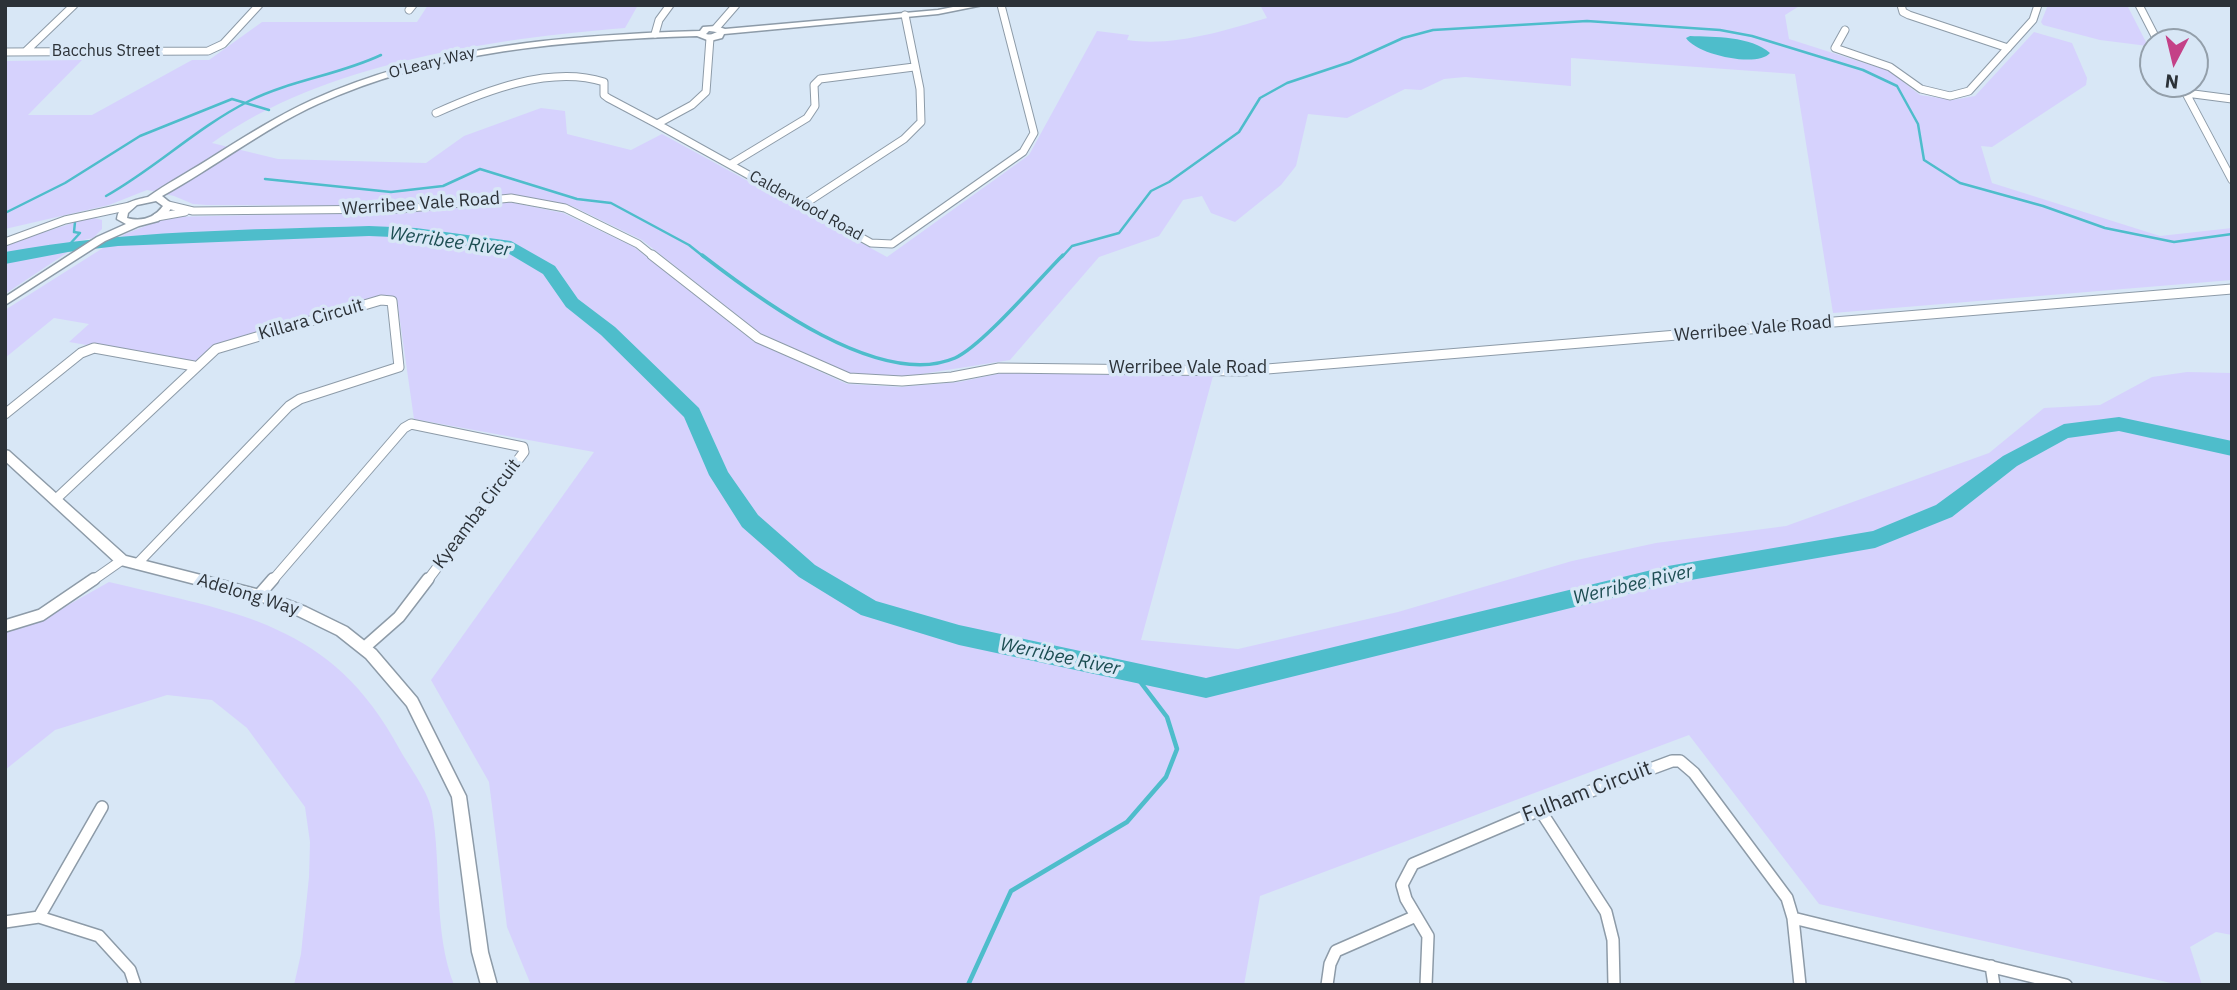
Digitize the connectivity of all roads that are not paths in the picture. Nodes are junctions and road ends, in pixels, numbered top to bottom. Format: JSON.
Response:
{"nodes":[{"id":1,"x":74,"y":5,"type":"edge"},
{"id":2,"x":259,"y":5,"type":"edge"},
{"id":3,"x":670,"y":5,"type":"edge"},
{"id":4,"x":736,"y":5,"type":"edge"},
{"id":5,"x":979,"y":5,"type":"edge"},
{"id":6,"x":1001,"y":5,"type":"edge"},
{"id":7,"x":1901,"y":5,"type":"edge"},
{"id":8,"x":2038,"y":5,"type":"edge"},
{"id":9,"x":2139,"y":5,"type":"edge"},
{"id":10,"x":937,"y":9,"type":"edge"},
{"id":11,"x":905,"y":15,"type":"junction"},
{"id":12,"x":2151,"y":28,"type":"edge"},
{"id":13,"x":719,"y":30,"type":"junction"},
{"id":14,"x":1845,"y":30,"type":"dead end"},
{"id":15,"x":655,"y":34,"type":"junction"},
{"id":16,"x":706,"y":36,"type":"junction"},
{"id":17,"x":2008,"y":48,"type":"junction"},
{"id":18,"x":26,"y":51,"type":"junction"},
{"id":19,"x":5,"y":52,"type":"edge"},
{"id":20,"x":914,"y":67,"type":"junction"},
{"id":21,"x":2209,"y":96,"type":"edge"},
{"id":22,"x":2189,"y":98,"type":"edge"},
{"id":23,"x":2232,"y":99,"type":"edge"},
{"id":24,"x":436,"y":114,"type":"dead end"},
{"id":25,"x":657,"y":124,"type":"junction"},
{"id":26,"x":731,"y":164,"type":"junction"},
{"id":27,"x":188,"y":178,"type":"junction"},
{"id":28,"x":2232,"y":180,"type":"edge"},
{"id":29,"x":152,"y":198,"type":"junction"},
{"id":30,"x":168,"y":203,"type":"junction"},
{"id":31,"x":803,"y":205,"type":"junction"},
{"id":32,"x":130,"y":206,"type":"junction"},
{"id":33,"x":193,"y":211,"type":"junction"},
{"id":34,"x":99,"y":214,"type":"junction"},
{"id":35,"x":157,"y":217,"type":"junction"},
{"id":36,"x":122,"y":218,"type":"junction"},
{"id":37,"x":137,"y":223,"type":"junction"},
{"id":38,"x":101,"y":239,"type":"junction"},
{"id":39,"x":5,"y":242,"type":"edge"},
{"id":40,"x":2232,"y":289,"type":"edge"},
{"id":41,"x":5,"y":302,"type":"edge"},
{"id":42,"x":194,"y":366,"type":"junction"},
{"id":43,"x":5,"y":414,"type":"edge"},
{"id":44,"x":5,"y":454,"type":"edge"},
{"id":45,"x":56,"y":499,"type":"junction"},
{"id":46,"x":130,"y":562,"type":"junction"},
{"id":47,"x":259,"y":595,"type":"junction"},
{"id":48,"x":5,"y":626,"type":"edge"},
{"id":49,"x":365,"y":647,"type":"junction"},
{"id":50,"x":102,"y":807,"type":"dead end"},
{"id":51,"x":1540,"y":810,"type":"junction"},
{"id":52,"x":1416,"y":916,"type":"junction"},
{"id":53,"x":39,"y":917,"type":"junction"},
{"id":54,"x":1793,"y":918,"type":"junction"},
{"id":55,"x":5,"y":922,"type":"edge"},
{"id":56,"x":1991,"y":966,"type":"junction"},
{"id":57,"x":135,"y":985,"type":"edge"},
{"id":58,"x":489,"y":985,"type":"edge"},
{"id":59,"x":1327,"y":985,"type":"edge"},
{"id":60,"x":1426,"y":985,"type":"edge"},
{"id":61,"x":1614,"y":985,"type":"edge"},
{"id":62,"x":1800,"y":985,"type":"edge"},
{"id":63,"x":1994,"y":985,"type":"edge"},
{"id":64,"x":2066,"y":985,"type":"edge"}],
"edges":[{"from":1,"to":18,"type":"street"},
{"from":2,"to":18,"type":"street","name":"Bacchus Street"},
{"from":3,"to":15,"type":"street"},
{"from":4,"to":13,"type":"street"},
{"from":5,"to":10,"type":"street"},
{"from":6,"to":31,"type":"street","name":"Calderwood Road"},
{"from":7,"to":17,"type":"street"},
{"from":8,"to":17,"type":"street"},
{"from":9,"to":12,"type":"street"},
{"from":10,"to":11,"type":"street"},
{"from":11,"to":13,"type":"street"},
{"from":11,"to":20,"type":"street"},
{"from":13,"to":16,"type":"street","name":"O'Leary Way"},
{"from":14,"to":17,"type":"street"},
{"from":15,"to":16,"type":"street","name":"O'Leary Way"},
{"from":15,"to":27,"type":"street","name":"O'Leary Way"},
{"from":16,"to":25,"type":"street"},
{"from":18,"to":19,"type":"street","name":"Bacchus Street"},
{"from":20,"to":26,"type":"street"},
{"from":20,"to":31,"type":"street"},
{"from":21,"to":23,"type":"street"},
{"from":22,"to":28,"type":"street"},
{"from":24,"to":25,"type":"street","name":"Calderwood Road"},
{"from":25,"to":26,"type":"street","name":"Calderwood Road"},
{"from":26,"to":31,"type":"street","name":"Calderwood Road"},
{"from":27,"to":29,"type":"street","name":"O'Leary Way"},
{"from":27,"to":30,"type":"street","name":"O'Leary Way"},
{"from":29,"to":30,"type":"street"},
{"from":29,"to":32,"type":"street","name":"O'Leary Way"},
{"from":30,"to":33,"type":"street","name":"Werribee Vale Road"},
{"from":30,"to":35,"type":"street","name":"O'Leary Way"},
{"from":32,"to":34,"type":"street"},
{"from":32,"to":36,"type":"street"},
{"from":33,"to":35,"type":"street","name":"Werribee Vale Road"},
{"from":33,"to":40,"type":"street","name":"Werribee Vale Road"},
{"from":34,"to":36,"type":"street"},
{"from":34,"to":39,"type":"street"},
{"from":35,"to":37,"type":"street"},
{"from":36,"to":37,"type":"street"},
{"from":36,"to":38,"type":"street"},
{"from":37,"to":38,"type":"street"},
{"from":38,"to":41,"type":"street"},
{"from":42,"to":43,"type":"street"},
{"from":42,"to":45,"type":"street","name":"Killara Circuit"},
{"from":42,"to":46,"type":"street","name":"Killara Circuit"},
{"from":44,"to":45,"type":"street","name":"Adelong Way"},
{"from":45,"to":46,"type":"street","name":"Adelong Way"},
{"from":46,"to":47,"type":"street","name":"Adelong Way"},
{"from":46,"to":48,"type":"street"},
{"from":47,"to":49,"type":"street","name":"Adelong Way"},
{"from":47,"to":49,"type":"street","name":"Kyeamba Circuit"},
{"from":49,"to":58,"type":"street","name":"Adelong Way"},
{"from":50,"to":53,"type":"street"},
{"from":51,"to":52,"type":"street","name":"Fulham Circuit"},
{"from":51,"to":54,"type":"street","name":"Fulham Circuit"},
{"from":51,"to":61,"type":"street"},
{"from":52,"to":59,"type":"street"},
{"from":52,"to":60,"type":"street","name":"Fulham Circuit"},
{"from":53,"to":55,"type":"street"},
{"from":53,"to":57,"type":"street"},
{"from":54,"to":56,"type":"street"},
{"from":54,"to":62,"type":"street","name":"Fulham Circuit"},
{"from":56,"to":63,"type":"street"},
{"from":56,"to":64,"type":"street"}]}
